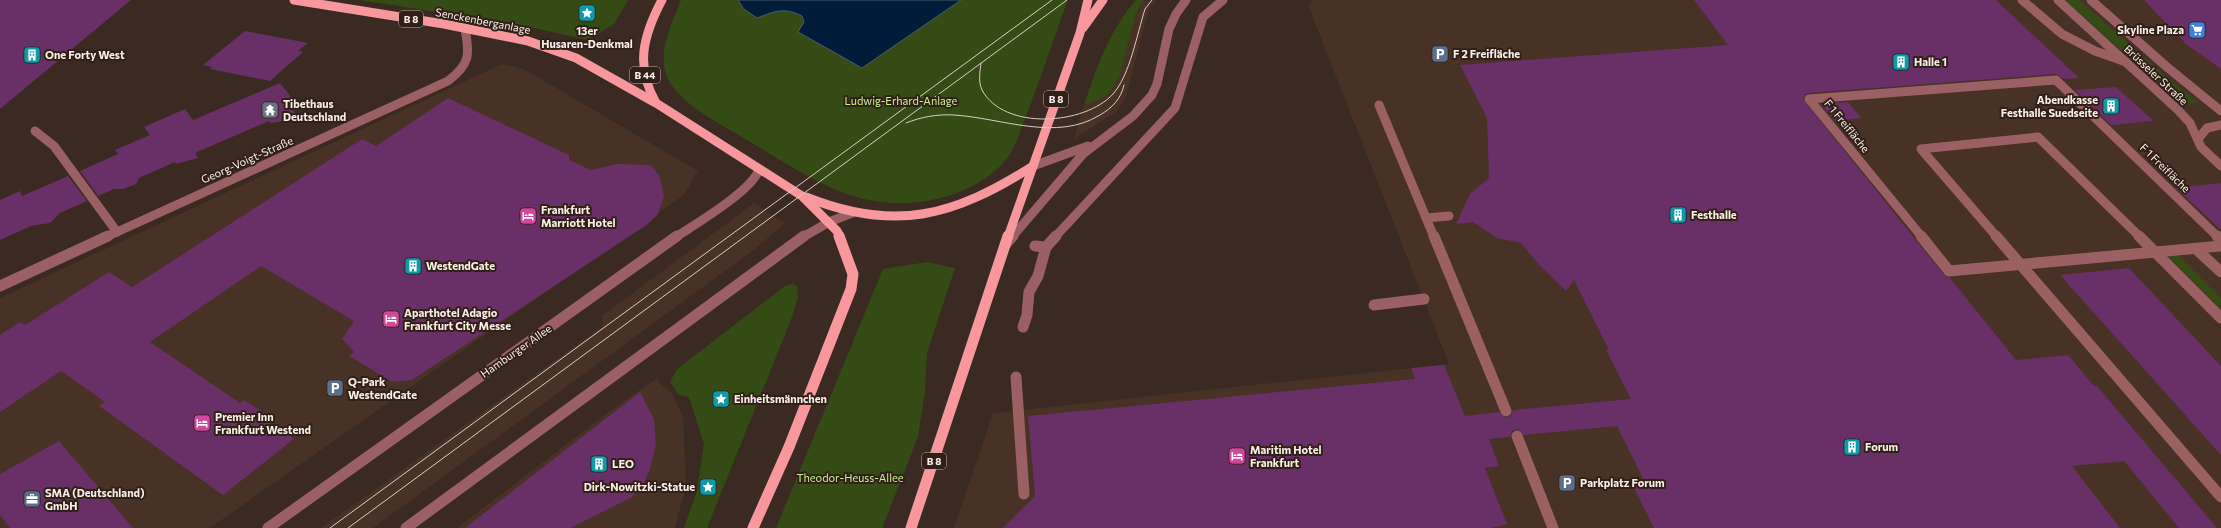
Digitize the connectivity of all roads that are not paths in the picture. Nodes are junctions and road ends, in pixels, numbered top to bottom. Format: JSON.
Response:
{"nodes":[{"id":1,"x":294,"y":0,"type":"edge"},
{"id":2,"x":662,"y":0,"type":"edge"},
{"id":3,"x":1088,"y":0,"type":"edge"},
{"id":4,"x":1103,"y":0,"type":"edge"},
{"id":5,"x":1186,"y":0,"type":"edge"},
{"id":6,"x":1223,"y":0,"type":"edge"},
{"id":7,"x":2022,"y":0,"type":"edge"},
{"id":8,"x":2058,"y":0,"type":"edge"},
{"id":9,"x":2091,"y":0,"type":"edge"},
{"id":10,"x":465,"y":29,"type":"junction"},
{"id":11,"x":1080,"y":32,"type":"junction"},
{"id":12,"x":2126,"y":62,"type":"junction"},
{"id":13,"x":656,"y":103,"type":"junction"},
{"id":14,"x":1379,"y":105,"type":"dead end"},
{"id":15,"x":2221,"y":111,"type":"edge"},
{"id":16,"x":2221,"y":125,"type":"edge"},
{"id":17,"x":35,"y":131,"type":"dead end"},
{"id":18,"x":2199,"y":138,"type":"junction"},
{"id":19,"x":1094,"y":144,"type":"junction"},
{"id":20,"x":1033,"y":166,"type":"junction"},
{"id":21,"x":2221,"y":166,"type":"edge"},
{"id":22,"x":759,"y":170,"type":"junction"},
{"id":23,"x":802,"y":196,"type":"junction"},
{"id":24,"x":852,"y":213,"type":"junction"},
{"id":25,"x":1449,"y":216,"type":"dead end"},
{"id":26,"x":1426,"y":218,"type":"junction"},
{"id":27,"x":828,"y":221,"type":"junction"},
{"id":28,"x":117,"y":232,"type":"junction"},
{"id":29,"x":2221,"y":240,"type":"edge"},
{"id":30,"x":1006,"y":244,"type":"junction"},
{"id":31,"x":1035,"y":246,"type":"dead end"},
{"id":32,"x":2221,"y":246,"type":"edge"},
{"id":33,"x":1046,"y":247,"type":"junction"},
{"id":34,"x":2196,"y":249,"type":"dead end"},
{"id":35,"x":2153,"y":251,"type":"junction"},
{"id":36,"x":2020,"y":264,"type":"junction"},
{"id":37,"x":2221,"y":272,"type":"edge"},
{"id":38,"x":0,"y":286,"type":"edge"},
{"id":39,"x":1424,"y":299,"type":"dead end"},
{"id":40,"x":1374,"y":305,"type":"dead end"},
{"id":41,"x":2221,"y":318,"type":"edge"},
{"id":42,"x":1023,"y":327,"type":"dead end"},
{"id":43,"x":1016,"y":377,"type":"dead end"},
{"id":44,"x":1506,"y":411,"type":"dead end"},
{"id":45,"x":1517,"y":436,"type":"dead end"},
{"id":46,"x":1024,"y":494,"type":"dead end"},
{"id":47,"x":2221,"y":497,"type":"edge"},
{"id":48,"x":268,"y":528,"type":"edge"},
{"id":49,"x":406,"y":528,"type":"edge"},
{"id":50,"x":753,"y":528,"type":"edge"},
{"id":51,"x":911,"y":528,"type":"edge"},
{"id":52,"x":1554,"y":528,"type":"edge"}],
"edges":[{"from":1,"to":10,"type":"main road","name":"Senckenberganlage","number":"B 8"},
{"from":2,"to":13,"type":"main road","number":"B 44"},
{"from":3,"to":11,"type":"main road","number":"B 8"},
{"from":4,"to":11,"type":"main road"},
{"from":5,"to":19,"type":"street"},
{"from":6,"to":33,"type":"street"},
{"from":7,"to":12,"type":"street"},
{"from":8,"to":12,"type":"street","name":"Brüsseler Straße"},
{"from":9,"to":15,"type":"street","name":"Brüsseler Straße"},
{"from":10,"to":13,"type":"main road","name":"Senckenberganlage","number":"B 8"},
{"from":10,"to":28,"type":"street","name":"Georg-Voigt-Straße"},
{"from":11,"to":20,"type":"main road","number":"B 8"},
{"from":12,"to":18,"type":"street","name":"Brüsseler Straße"},
{"from":13,"to":22,"type":"main road","number":"B 8"},
{"from":14,"to":26,"type":"street"},
{"from":16,"to":18,"type":"street"},
{"from":17,"to":28,"type":"street"},
{"from":18,"to":21,"type":"street","name":"Brüsseler Straße"},
{"from":19,"to":20,"type":"street"},
{"from":19,"to":30,"type":"street"},
{"from":20,"to":24,"type":"main road"},
{"from":20,"to":30,"type":"main road","number":"B 8"},
{"from":22,"to":23,"type":"main road","number":"B 8"},
{"from":22,"to":48,"type":"street","name":"Hamburger Allee"},
{"from":23,"to":24,"type":"main road"},
{"from":23,"to":27,"type":"main road","number":"B 8"},
{"from":24,"to":27,"type":"street"},
{"from":25,"to":26,"type":"street"},
{"from":26,"to":44,"type":"street"},
{"from":27,"to":49,"type":"street"},
{"from":27,"to":50,"type":"main road","number":"B 8"},
{"from":28,"to":38,"type":"street","name":"Georg-Voigt-Straße"},
{"from":29,"to":36,"type":"street","name":"F 1 Freifläche"},
{"from":30,"to":51,"type":"main road","number":"B 8"},
{"from":31,"to":33,"type":"street"},
{"from":32,"to":35,"type":"street","name":"F 1 Freifläche"},
{"from":33,"to":42,"type":"street"},
{"from":34,"to":37,"type":"street"},
{"from":35,"to":36,"type":"street","name":"F 1 Freifläche"},
{"from":35,"to":36,"type":"street"},
{"from":35,"to":41,"type":"street"},
{"from":36,"to":47,"type":"street"},
{"from":39,"to":40,"type":"street"},
{"from":43,"to":46,"type":"street"},
{"from":45,"to":52,"type":"street"}]}
